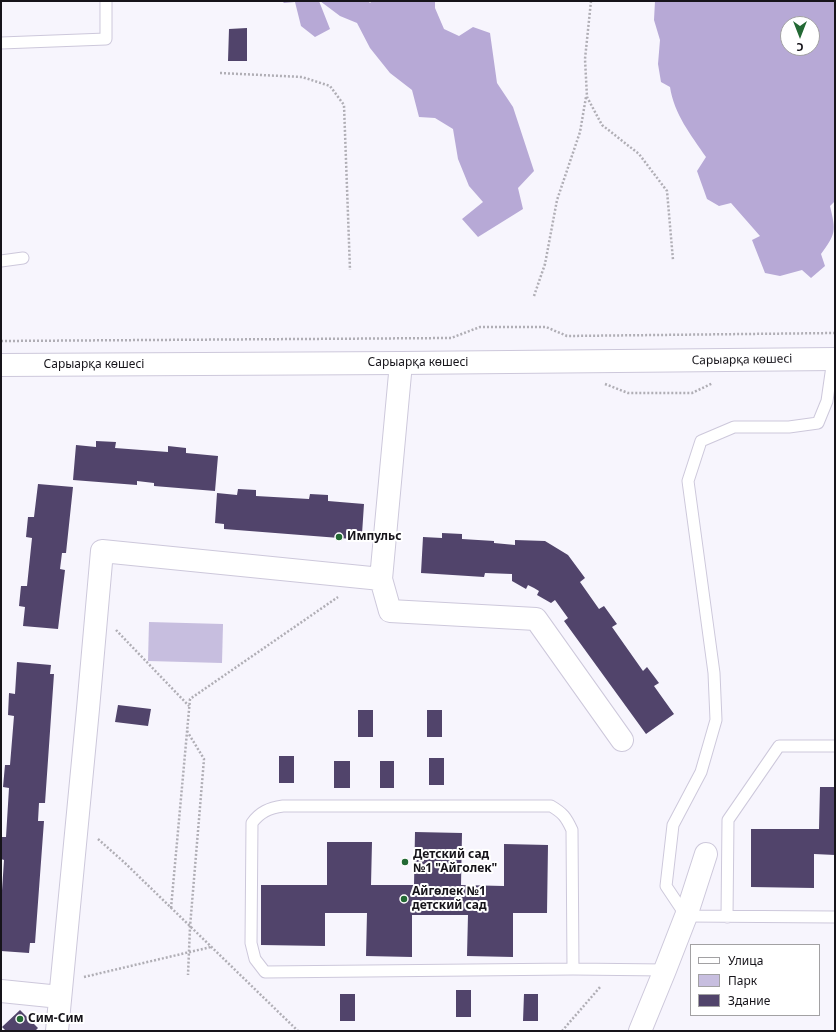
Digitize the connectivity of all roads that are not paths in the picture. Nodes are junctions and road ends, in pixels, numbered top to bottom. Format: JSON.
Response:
{"nodes":[{"id":1,"x":106,"y":1,"type":"edge"},
{"id":2,"x":1,"y":43,"type":"edge"},
{"id":3,"x":23,"y":258,"type":"dead end"},
{"id":4,"x":1,"y":260,"type":"edge"},
{"id":5,"x":834,"y":359,"type":"edge"},
{"id":6,"x":401,"y":363,"type":"junction"},
{"id":7,"x":1,"y":365,"type":"edge"},
{"id":8,"x":374,"y":578,"type":"junction"},
{"id":9,"x":622,"y":740,"type":"dead end"},
{"id":10,"x":835,"y":746,"type":"edge"},
{"id":11,"x":706,"y":854,"type":"dead end"},
{"id":12,"x":686,"y":916,"type":"junction"},
{"id":13,"x":727,"y":917,"type":"junction"},
{"id":14,"x":835,"y":917,"type":"edge"},
{"id":15,"x":573,"y":969,"type":"junction"},
{"id":16,"x":666,"y":970,"type":"junction"},
{"id":17,"x":61,"y":989,"type":"junction"},
{"id":18,"x":1,"y":991,"type":"edge"},
{"id":19,"x":57,"y":1031,"type":"edge"},
{"id":20,"x":640,"y":1031,"type":"edge"}],
"edges":[{"from":1,"to":2,"type":"lane"},
{"from":3,"to":4,"type":"lane"},
{"from":5,"to":6,"type":"street","name":"Сарыарқа көшесі"},
{"from":5,"to":12,"type":"lane"},
{"from":6,"to":7,"type":"street","name":"Сарыарқа көшесі"},
{"from":6,"to":8,"type":"street"},
{"from":8,"to":9,"type":"street"},
{"from":8,"to":17,"type":"street"},
{"from":10,"to":13,"type":"lane"},
{"from":11,"to":12,"type":"street"},
{"from":12,"to":13,"type":"lane"},
{"from":12,"to":16,"type":"street"},
{"from":13,"to":14,"type":"lane"},
{"from":15,"to":15,"type":"lane"},
{"from":15,"to":16,"type":"lane"},
{"from":16,"to":20,"type":"street"},
{"from":17,"to":18,"type":"street"},
{"from":17,"to":19,"type":"street"}]}
